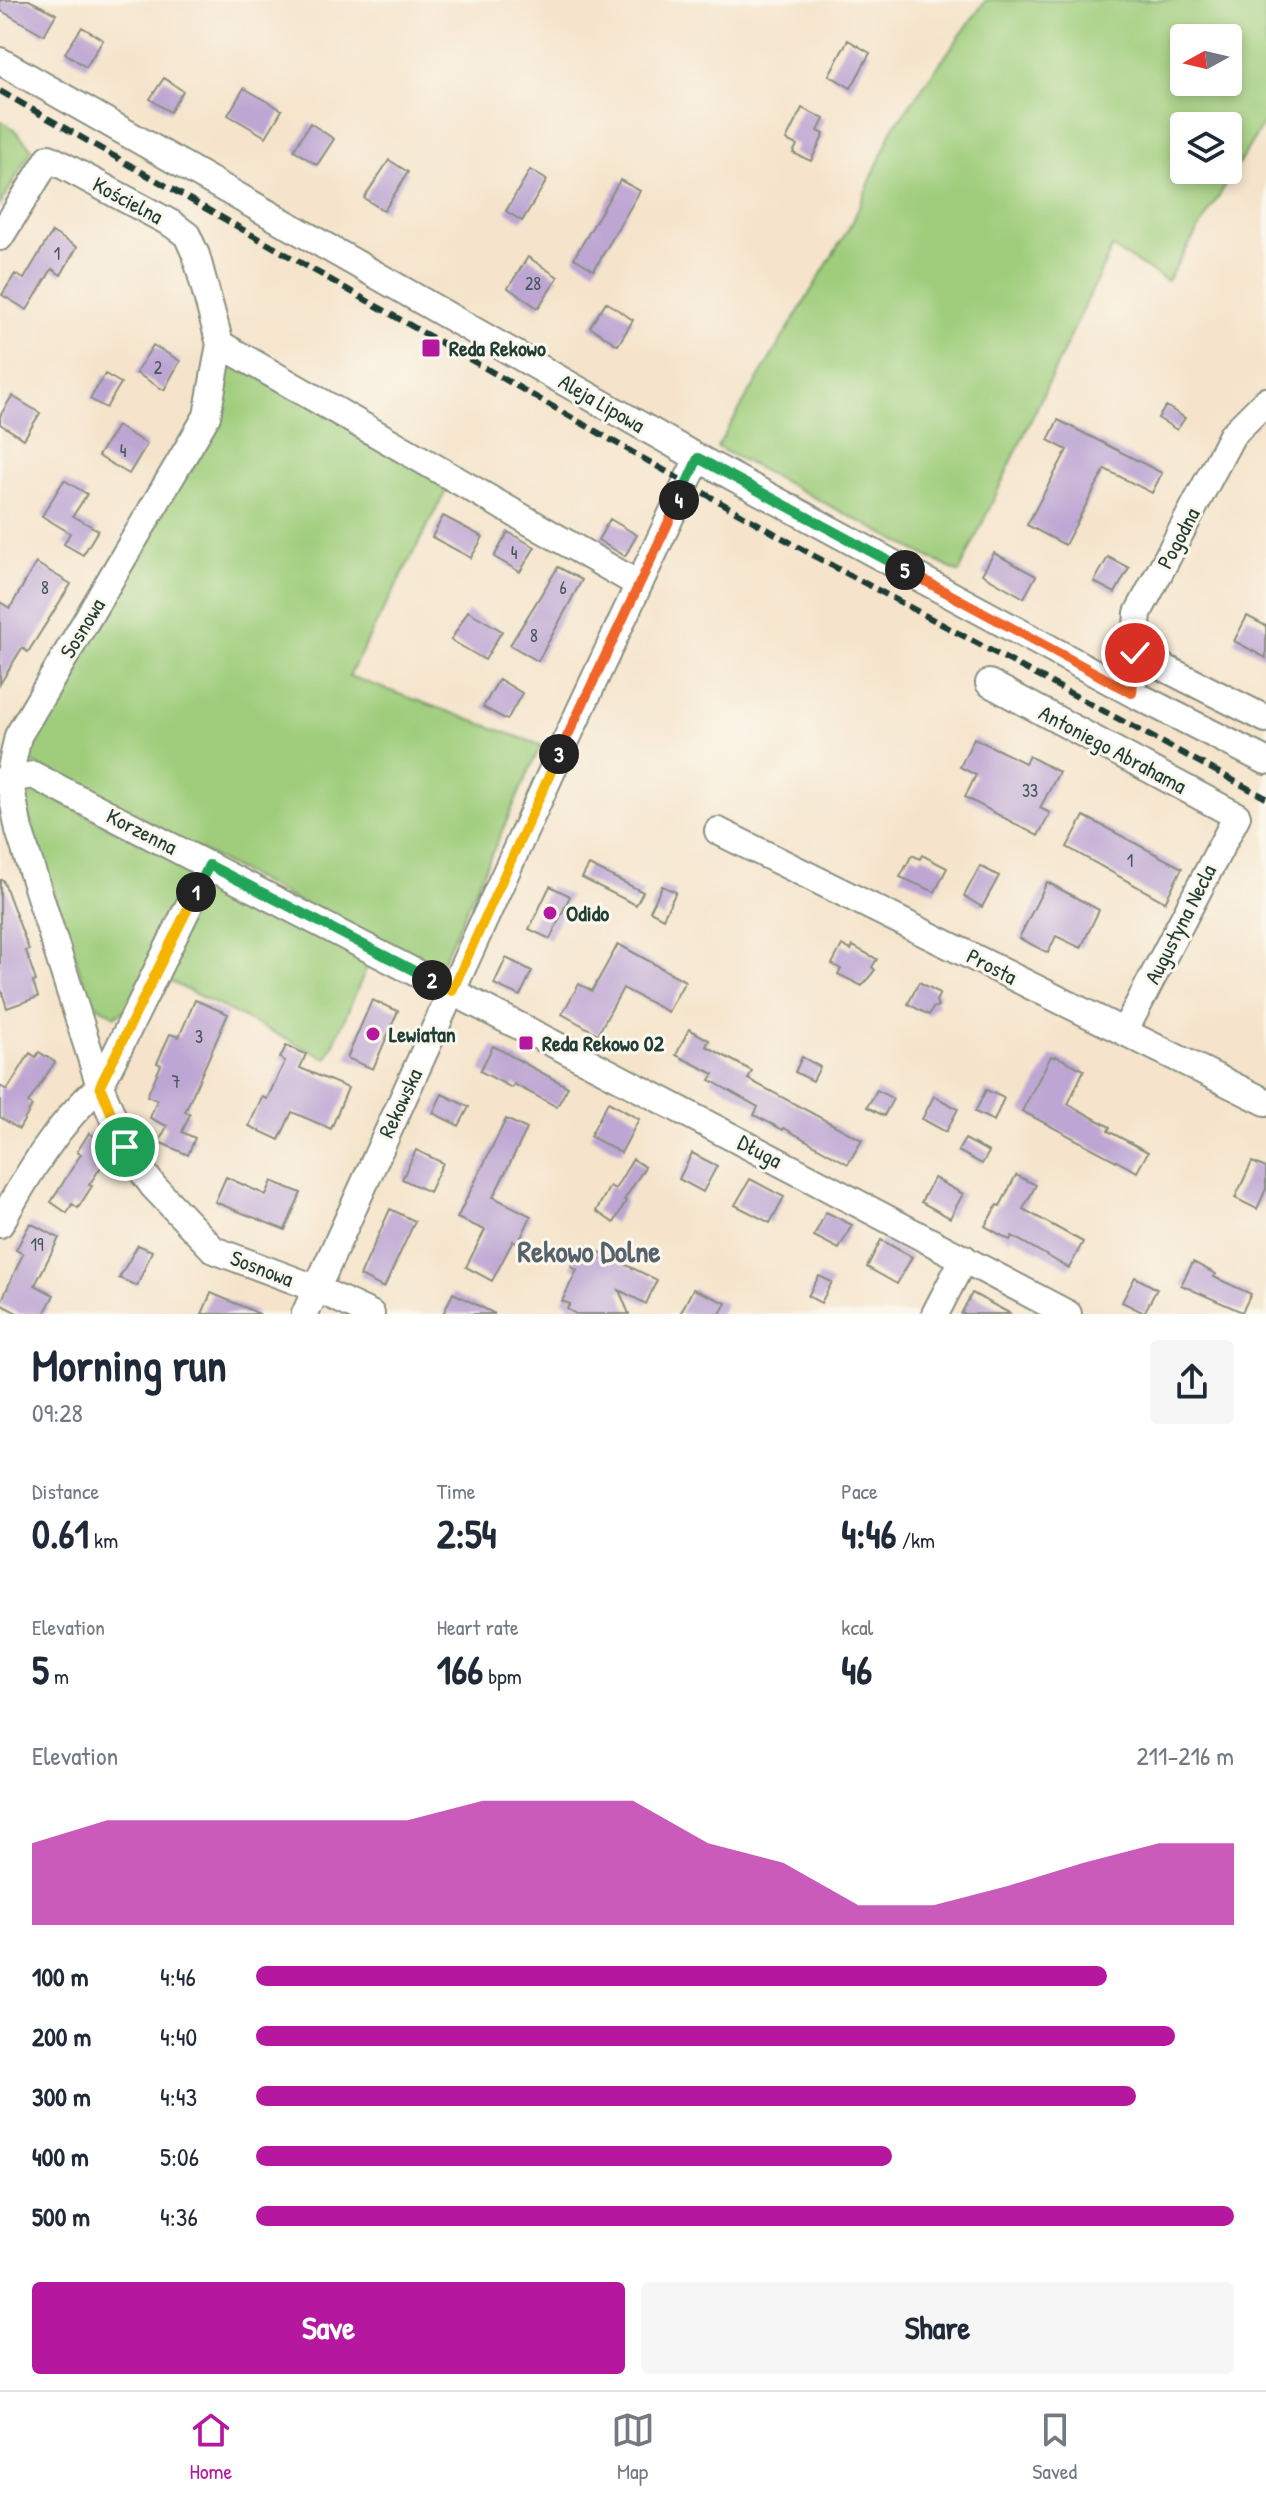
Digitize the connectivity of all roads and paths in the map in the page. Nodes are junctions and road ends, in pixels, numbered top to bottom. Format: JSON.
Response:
{"nodes":[{"id":1,"x":0,"y":61,"type":"edge"},
{"id":2,"x":0,"y":237,"type":"edge"},
{"id":3,"x":220,"y":344,"type":"junction"},
{"id":4,"x":1266,"y":401,"type":"edge"},
{"id":5,"x":698,"y":458,"type":"junction"},
{"id":6,"x":638,"y":584,"type":"junction"},
{"id":7,"x":1135,"y":653,"type":"junction"},
{"id":8,"x":989,"y":683,"type":"dead end"},
{"id":9,"x":1132,"y":693,"type":"junction"},
{"id":10,"x":1229,"y":700,"type":"junction"},
{"id":11,"x":1266,"y":719,"type":"edge"},
{"id":12,"x":1212,"y":732,"type":"junction"},
{"id":13,"x":1266,"y":761,"type":"edge"},
{"id":14,"x":5,"y":779,"type":"edge"},
{"id":15,"x":1237,"y":816,"type":"joint"},
{"id":16,"x":718,"y":831,"type":"dead end"},
{"id":17,"x":209,"y":865,"type":"junction"},
{"id":18,"x":452,"y":991,"type":"junction"},
{"id":19,"x":1124,"y":1032,"type":"junction"},
{"id":20,"x":100,"y":1086,"type":"junction"},
{"id":21,"x":1266,"y":1102,"type":"edge"},
{"id":22,"x":0,"y":1224,"type":"edge"},
{"id":23,"x":964,"y":1258,"type":"junction"},
{"id":24,"x":315,"y":1288,"type":"junction"},
{"id":25,"x":305,"y":1314,"type":"edge"},
{"id":26,"x":371,"y":1314,"type":"edge"},
{"id":27,"x":935,"y":1314,"type":"edge"},
{"id":28,"x":1068,"y":1314,"type":"edge"}],
"edges":[{"from":1,"to":5,"type":"street","name":"Aleja Lipowa"},
{"from":2,"to":3,"type":"street","name":"Kościelna"},
{"from":3,"to":6,"type":"street"},
{"from":3,"to":14,"type":"street","name":"Sosnowa"},
{"from":4,"to":7,"type":"street","name":"Pogodna"},
{"from":5,"to":6,"type":"street","name":"Rekowska"},
{"from":5,"to":9,"type":"street","name":"Aleja Lipowa"},
{"from":6,"to":18,"type":"street","name":"Rekowska"},
{"from":7,"to":9,"type":"street","name":"Pogodna"},
{"from":7,"to":10,"type":"street"},
{"from":8,"to":15,"type":"street","name":"Antoniego Abrahama"},
{"from":9,"to":12,"type":"street","name":"Aleja Lipowa"},
{"from":10,"to":11,"type":"street"},
{"from":10,"to":12,"type":"street"},
{"from":12,"to":13,"type":"street","name":"Aleja Lipowa"},
{"from":14,"to":17,"type":"street","name":"Korzenna"},
{"from":14,"to":20,"type":"street","name":"Sosnowa"},
{"from":15,"to":19,"type":"street","name":"Augustyna Necla"},
{"from":16,"to":19,"type":"street","name":"Prosta"},
{"from":17,"to":18,"type":"street","name":"Korzenna"},
{"from":17,"to":20,"type":"street"},
{"from":18,"to":23,"type":"street","name":"Długa"},
{"from":18,"to":24,"type":"street","name":"Rekowska"},
{"from":19,"to":21,"type":"street","name":"Prosta"},
{"from":20,"to":22,"type":"street"},
{"from":20,"to":24,"type":"street","name":"Sosnowa"},
{"from":23,"to":27,"type":"street"},
{"from":23,"to":28,"type":"street","name":"Długa"},
{"from":24,"to":25,"type":"street","name":"Rekowska"},
{"from":24,"to":26,"type":"street","name":"Sosnowa"}]}
